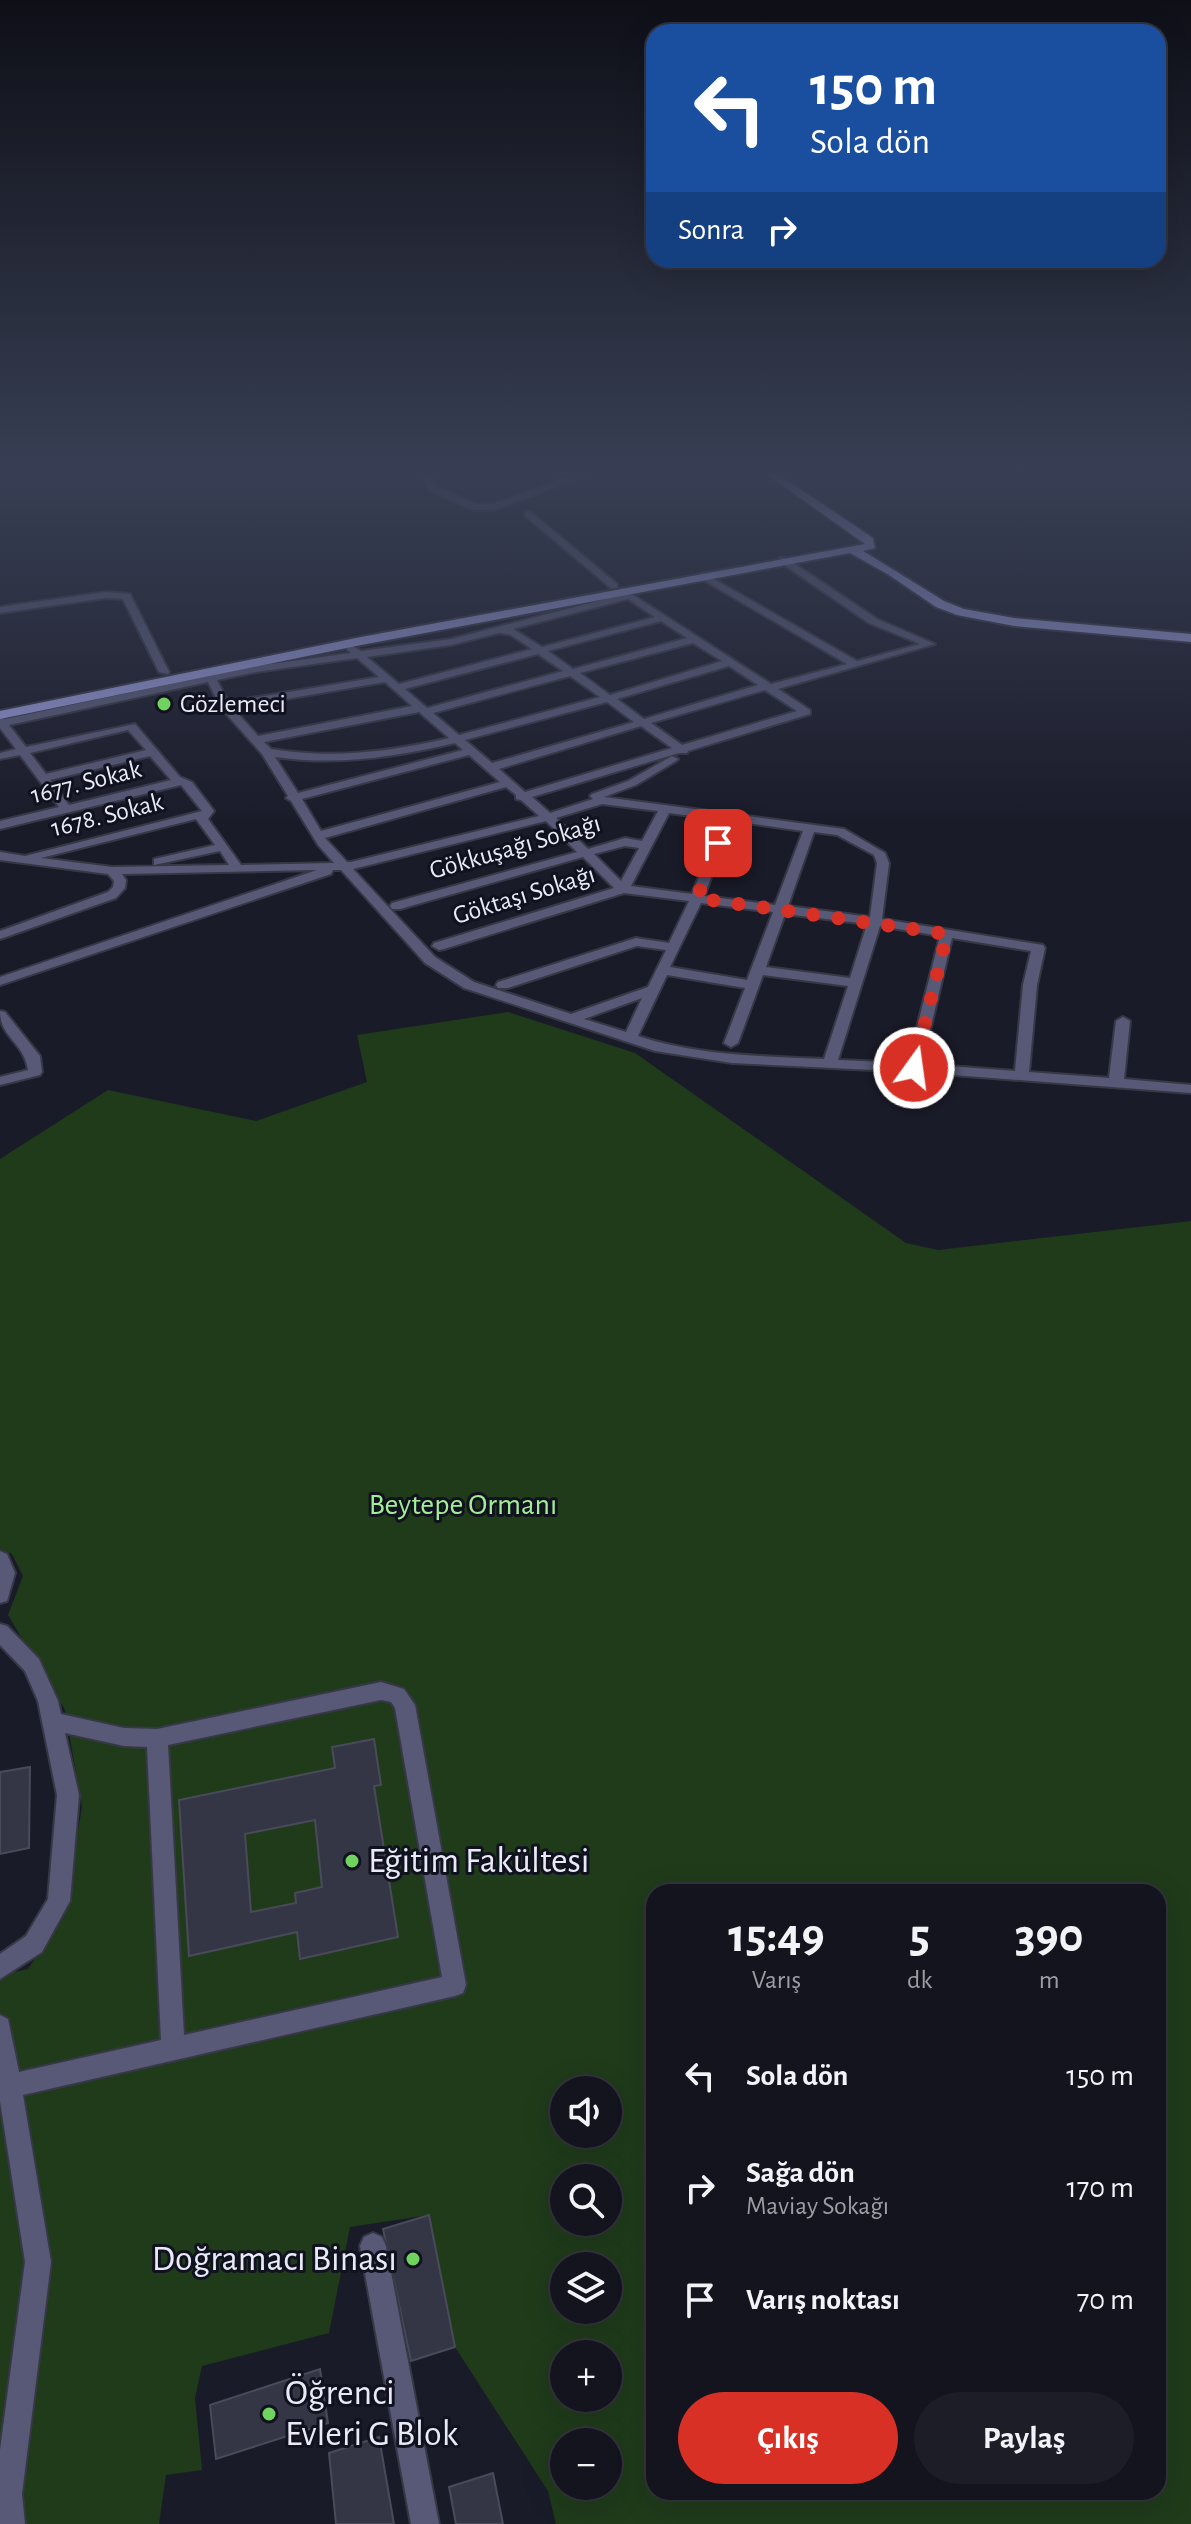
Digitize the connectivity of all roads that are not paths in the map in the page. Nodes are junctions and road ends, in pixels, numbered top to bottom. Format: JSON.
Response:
{"nodes":[{"id":1,"x":611,"y":593,"type":"edge"},
{"id":2,"x":613,"y":593,"type":"edge"},
{"id":3,"x":615,"y":593,"type":"edge"},
{"id":4,"x":624,"y":593,"type":"edge"},
{"id":5,"x":732,"y":593,"type":"edge"},
{"id":6,"x":831,"y":593,"type":"edge"},
{"id":7,"x":928,"y":593,"type":"edge"},
{"id":8,"x":941,"y":593,"type":"edge"},
{"id":9,"x":0,"y":610,"type":"edge"},
{"id":10,"x":662,"y":618,"type":"junction"},
{"id":11,"x":494,"y":631,"type":"junction"},
{"id":12,"x":1160,"y":631,"type":"junction"},
{"id":13,"x":1185,"y":633,"type":"edge"},
{"id":14,"x":695,"y":639,"type":"junction"},
{"id":15,"x":356,"y":648,"type":"junction"},
{"id":16,"x":540,"y":650,"type":"junction"},
{"id":17,"x":731,"y":662,"type":"junction"},
{"id":18,"x":855,"y":664,"type":"junction"},
{"id":19,"x":164,"y":672,"type":"junction"},
{"id":20,"x":570,"y":672,"type":"junction"},
{"id":21,"x":211,"y":679,"type":"junction"},
{"id":22,"x":387,"y":679,"type":"junction"},
{"id":23,"x":768,"y":687,"type":"junction"},
{"id":24,"x":397,"y":688,"type":"junction"},
{"id":25,"x":606,"y":699,"type":"junction"},
{"id":26,"x":225,"y":706,"type":"junction"},
{"id":27,"x":0,"y":707,"type":"edge"},
{"id":28,"x":422,"y":710,"type":"junction"},
{"id":29,"x":1,"y":719,"type":"edge"},
{"id":30,"x":638,"y":723,"type":"junction"},
{"id":31,"x":456,"y":739,"type":"junction"},
{"id":32,"x":255,"y":740,"type":"junction"},
{"id":33,"x":24,"y":751,"type":"junction"},
{"id":34,"x":470,"y":751,"type":"junction"},
{"id":35,"x":683,"y":751,"type":"junction"},
{"id":36,"x":153,"y":752,"type":"junction"},
{"id":37,"x":267,"y":752,"type":"junction"},
{"id":38,"x":0,"y":756,"type":"edge"},
{"id":39,"x":489,"y":768,"type":"junction"},
{"id":40,"x":44,"y":778,"type":"junction"},
{"id":41,"x":183,"y":781,"type":"junction"},
{"id":42,"x":505,"y":784,"type":"junction"},
{"id":43,"x":520,"y":797,"type":"junction"},
{"id":44,"x":292,"y":798,"type":"junction"},
{"id":45,"x":666,"y":808,"type":"junction"},
{"id":46,"x":66,"y":809,"type":"junction"},
{"id":47,"x":203,"y":814,"type":"junction"},
{"id":48,"x":544,"y":815,"type":"junction"},
{"id":49,"x":729,"y":816,"type":"junction"},
{"id":50,"x":0,"y":825,"type":"edge"},
{"id":51,"x":810,"y":828,"type":"junction"},
{"id":52,"x":318,"y":836,"type":"junction"},
{"id":53,"x":648,"y":846,"type":"junction"},
{"id":54,"x":223,"y":847,"type":"junction"},
{"id":55,"x":582,"y":852,"type":"junction"},
{"id":56,"x":0,"y":856,"type":"edge"},
{"id":57,"x":22,"y":859,"type":"junction"},
{"id":58,"x":343,"y":866,"type":"junction"},
{"id":59,"x":237,"y":867,"type":"junction"},
{"id":60,"x":117,"y":871,"type":"junction"},
{"id":61,"x":623,"y":889,"type":"junction"},
{"id":62,"x":697,"y":898,"type":"junction"},
{"id":63,"x":396,"y":906,"type":"dead end"},
{"id":64,"x":782,"y":909,"type":"junction"},
{"id":65,"x":872,"y":921,"type":"junction"},
{"id":66,"x":947,"y":934,"type":"junction"},
{"id":67,"x":0,"y":935,"type":"edge"},
{"id":68,"x":439,"y":946,"type":"dead end"},
{"id":69,"x":673,"y":947,"type":"junction"},
{"id":70,"x":662,"y":970,"type":"junction"},
{"id":71,"x":758,"y":970,"type":"junction"},
{"id":72,"x":0,"y":981,"type":"edge"},
{"id":73,"x":855,"y":983,"type":"junction"},
{"id":74,"x":503,"y":985,"type":"dead end"},
{"id":75,"x":752,"y":985,"type":"junction"},
{"id":76,"x":653,"y":990,"type":"junction"},
{"id":77,"x":0,"y":1015,"type":"edge"},
{"id":78,"x":570,"y":1019,"type":"junction"},
{"id":79,"x":1123,"y":1021,"type":"dead end"},
{"id":80,"x":630,"y":1038,"type":"junction"},
{"id":81,"x":731,"y":1043,"type":"dead end"},
{"id":82,"x":830,"y":1064,"type":"junction"},
{"id":83,"x":914,"y":1068,"type":"junction"},
{"id":84,"x":1021,"y":1078,"type":"junction"},
{"id":85,"x":0,"y":1081,"type":"edge"},
{"id":86,"x":1116,"y":1084,"type":"junction"},
{"id":87,"x":1191,"y":1089,"type":"edge"},
{"id":88,"x":0,"y":1559,"type":"edge"},
{"id":89,"x":0,"y":1595,"type":"edge"},
{"id":90,"x":0,"y":1632,"type":"edge"},
{"id":91,"x":52,"y":1721,"type":"junction"},
{"id":92,"x":157,"y":1738,"type":"junction"},
{"id":93,"x":0,"y":1968,"type":"edge"},
{"id":94,"x":0,"y":2027,"type":"edge"},
{"id":95,"x":173,"y":2049,"type":"junction"},
{"id":96,"x":9,"y":2086,"type":"junction"},
{"id":97,"x":373,"y":2246,"type":"dead end"},
{"id":98,"x":11,"y":2524,"type":"edge"},
{"id":99,"x":425,"y":2524,"type":"edge"}],
"edges":[{"from":1,"to":19,"type":"main road"},
{"from":2,"to":15,"type":"main road"},
{"from":3,"to":11,"type":"street"},
{"from":4,"to":10,"type":"street"},
{"from":5,"to":18,"type":"street"},
{"from":6,"to":18,"type":"street"},
{"from":7,"to":12,"type":"main road"},
{"from":8,"to":12,"type":"main road"},
{"from":9,"to":19,"type":"street"},
{"from":10,"to":14,"type":"street"},
{"from":10,"to":16,"type":"street"},
{"from":11,"to":15,"type":"street"},
{"from":11,"to":16,"type":"street"},
{"from":12,"to":13,"type":"main road"},
{"from":14,"to":17,"type":"street"},
{"from":14,"to":20,"type":"street"},
{"from":15,"to":21,"type":"street"},
{"from":15,"to":22,"type":"street"},
{"from":15,"to":29,"type":"main road"},
{"from":16,"to":20,"type":"street"},
{"from":16,"to":24,"type":"street"},
{"from":17,"to":23,"type":"street"},
{"from":17,"to":25,"type":"street"},
{"from":18,"to":23,"type":"street"},
{"from":19,"to":27,"type":"main road"},
{"from":20,"to":25,"type":"street"},
{"from":20,"to":28,"type":"street"},
{"from":21,"to":26,"type":"street"},
{"from":21,"to":29,"type":"street"},
{"from":22,"to":24,"type":"street"},
{"from":22,"to":26,"type":"street"},
{"from":23,"to":30,"type":"street"},
{"from":23,"to":35,"type":"street"},
{"from":24,"to":28,"type":"street"},
{"from":25,"to":30,"type":"street"},
{"from":25,"to":31,"type":"street"},
{"from":26,"to":32,"type":"street"},
{"from":28,"to":31,"type":"street"},
{"from":28,"to":32,"type":"street"},
{"from":29,"to":33,"type":"street"},
{"from":30,"to":35,"type":"street"},
{"from":30,"to":39,"type":"street"},
{"from":31,"to":34,"type":"street"},
{"from":31,"to":37,"type":"street"},
{"from":32,"to":37,"type":"street"},
{"from":33,"to":36,"type":"street"},
{"from":33,"to":38,"type":"street"},
{"from":33,"to":40,"type":"street"},
{"from":34,"to":39,"type":"street"},
{"from":34,"to":44,"type":"street"},
{"from":35,"to":43,"type":"street"},
{"from":35,"to":48,"type":"street"},
{"from":36,"to":40,"type":"street"},
{"from":36,"to":41,"type":"street"},
{"from":37,"to":44,"type":"street"},
{"from":39,"to":42,"type":"street"},
{"from":40,"to":46,"type":"street"},
{"from":41,"to":46,"type":"street","name":"1677. Sokak"},
{"from":41,"to":47,"type":"street"},
{"from":42,"to":43,"type":"street"},
{"from":42,"to":52,"type":"street"},
{"from":43,"to":48,"type":"street"},
{"from":44,"to":52,"type":"street"},
{"from":45,"to":48,"type":"street"},
{"from":45,"to":49,"type":"street"},
{"from":45,"to":53,"type":"street"},
{"from":46,"to":50,"type":"street","name":"1677. Sokak"},
{"from":47,"to":54,"type":"street"},
{"from":47,"to":57,"type":"street","name":"1678. Sokak"},
{"from":48,"to":55,"type":"street"},
{"from":48,"to":58,"type":"street"},
{"from":49,"to":51,"type":"street"},
{"from":49,"to":62,"type":"street"},
{"from":51,"to":64,"type":"street"},
{"from":51,"to":65,"type":"street"},
{"from":52,"to":58,"type":"street"},
{"from":53,"to":55,"type":"street","name":"Gökkuşağı Sokağı"},
{"from":53,"to":61,"type":"street"},
{"from":54,"to":59,"type":"street"},
{"from":54,"to":60,"type":"street"},
{"from":55,"to":61,"type":"street"},
{"from":55,"to":63,"type":"street","name":"Gökkuşağı Sokağı"},
{"from":56,"to":57,"type":"street"},
{"from":57,"to":60,"type":"street"},
{"from":58,"to":59,"type":"street"},
{"from":58,"to":72,"type":"street"},
{"from":58,"to":78,"type":"street"},
{"from":59,"to":60,"type":"street"},
{"from":60,"to":67,"type":"street"},
{"from":61,"to":62,"type":"street"},
{"from":61,"to":68,"type":"street","name":"Göktaşı Sokağı"},
{"from":62,"to":64,"type":"street"},
{"from":62,"to":69,"type":"street"},
{"from":64,"to":65,"type":"street"},
{"from":64,"to":71,"type":"street"},
{"from":65,"to":66,"type":"street"},
{"from":65,"to":73,"type":"street"},
{"from":66,"to":83,"type":"street"},
{"from":66,"to":84,"type":"street"},
{"from":69,"to":70,"type":"street"},
{"from":69,"to":74,"type":"street"},
{"from":70,"to":75,"type":"street"},
{"from":70,"to":76,"type":"street"},
{"from":71,"to":73,"type":"street"},
{"from":71,"to":75,"type":"street"},
{"from":73,"to":82,"type":"street"},
{"from":75,"to":81,"type":"street"},
{"from":76,"to":78,"type":"street"},
{"from":76,"to":80,"type":"street"},
{"from":77,"to":85,"type":"street"},
{"from":78,"to":80,"type":"street"},
{"from":79,"to":86,"type":"street"},
{"from":80,"to":82,"type":"street"},
{"from":82,"to":83,"type":"street"},
{"from":83,"to":84,"type":"street"},
{"from":84,"to":86,"type":"street"},
{"from":86,"to":87,"type":"street"},
{"from":88,"to":89,"type":"street"},
{"from":90,"to":91,"type":"street"},
{"from":91,"to":92,"type":"street"},
{"from":91,"to":93,"type":"street"},
{"from":92,"to":95,"type":"street"},
{"from":92,"to":95,"type":"street"},
{"from":94,"to":96,"type":"street"},
{"from":95,"to":96,"type":"street"},
{"from":96,"to":98,"type":"street"},
{"from":97,"to":99,"type":"street"}]}
